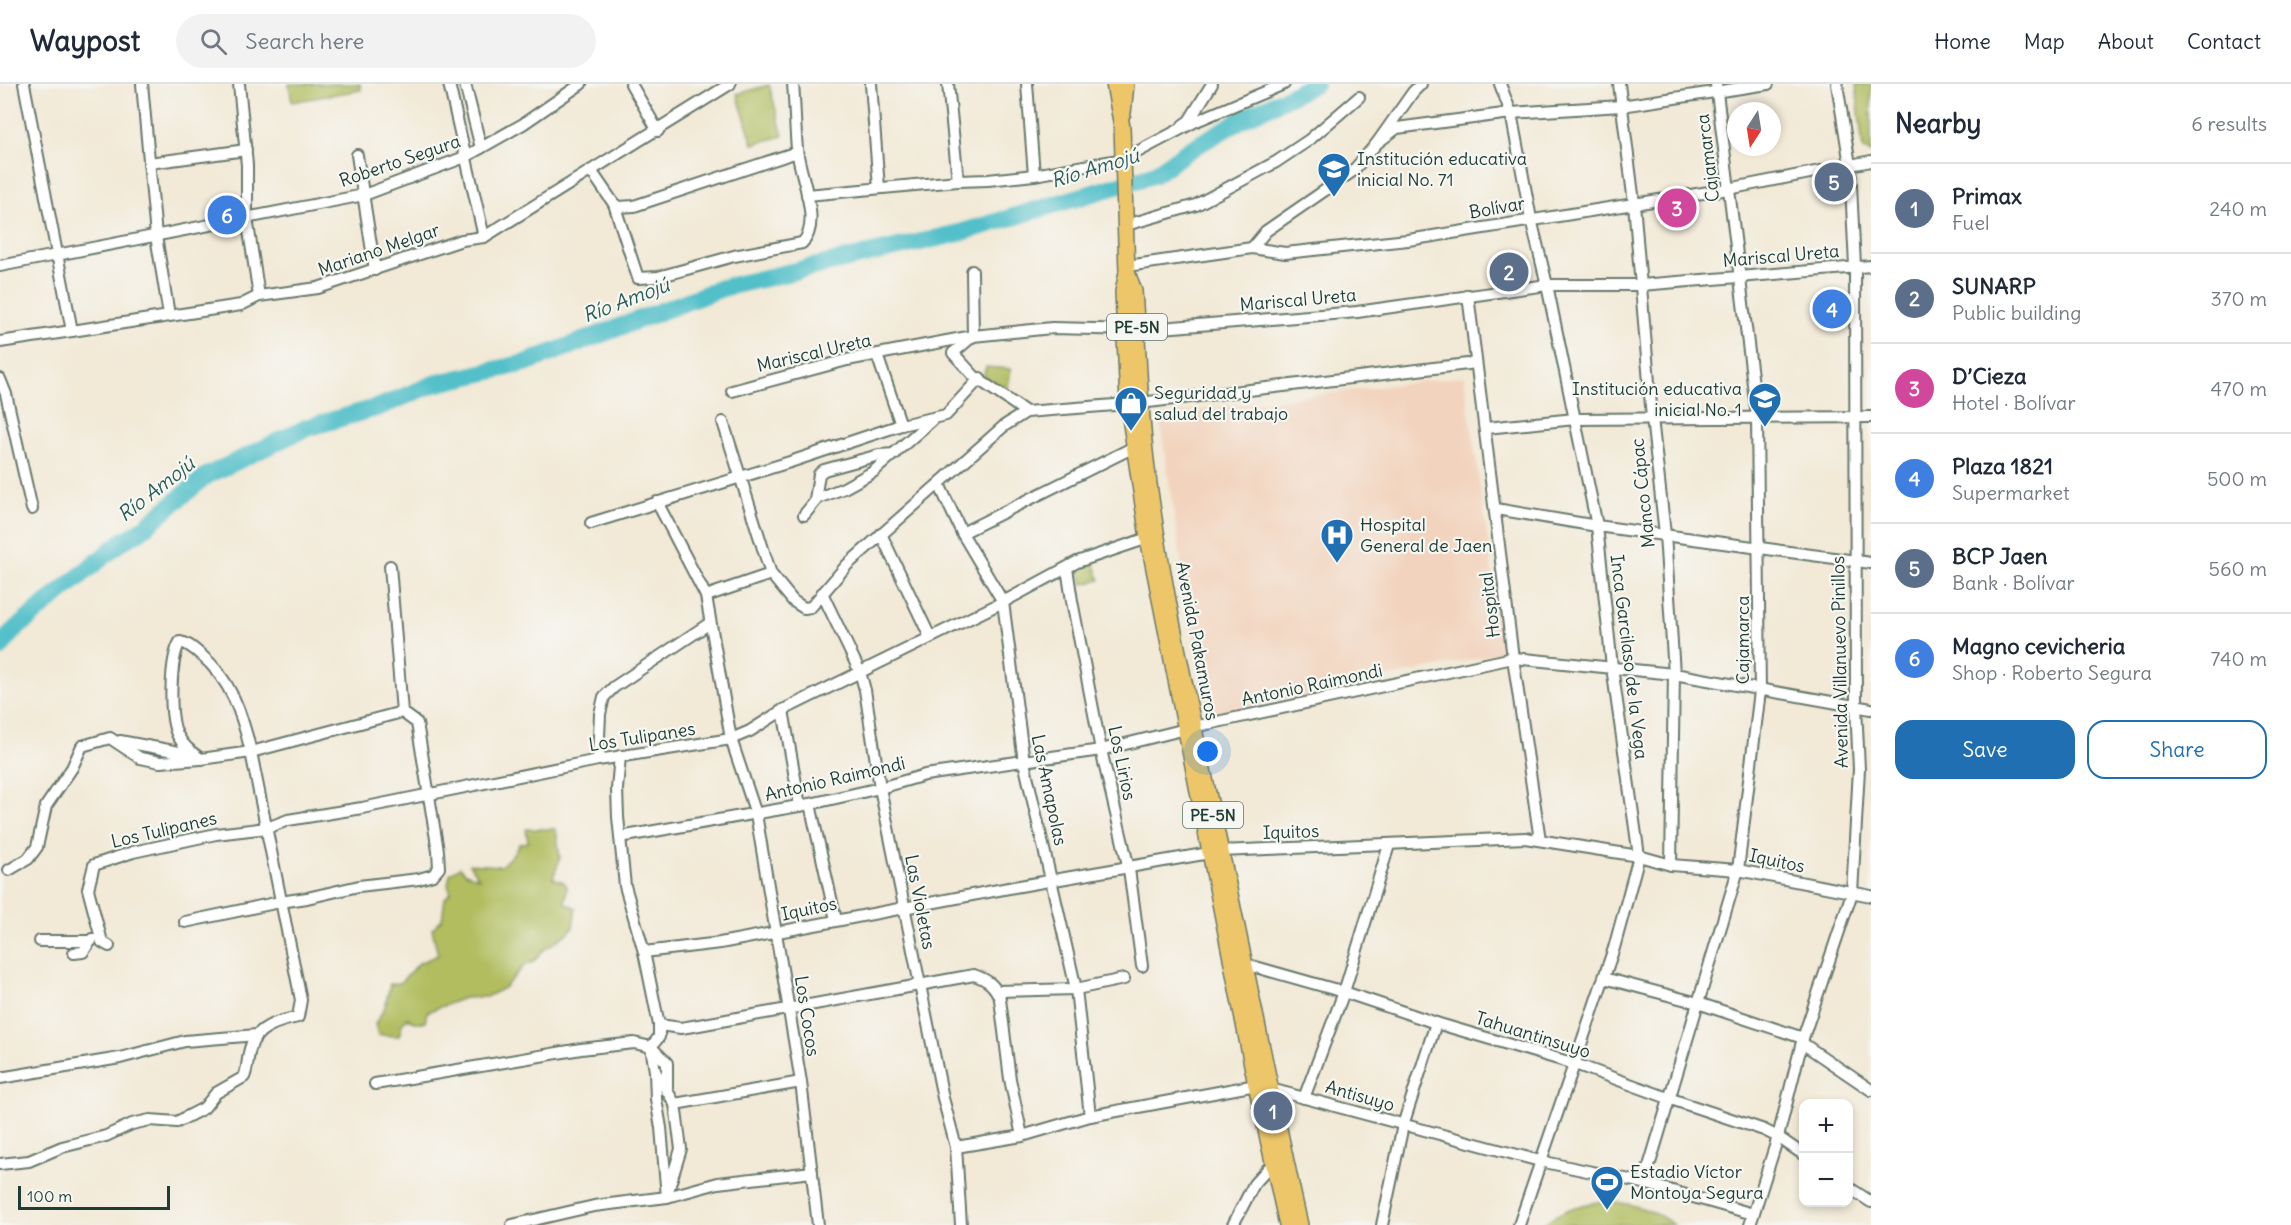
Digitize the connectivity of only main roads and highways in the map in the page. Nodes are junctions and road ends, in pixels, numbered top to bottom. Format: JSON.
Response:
{"nodes":[{"id":1,"x":1114,"y":84,"type":"edge"},
{"id":2,"x":1126,"y":84,"type":"edge"},
{"id":3,"x":1122,"y":128,"type":"junction"},
{"id":4,"x":1134,"y":404,"type":"junction"},
{"id":5,"x":1189,"y":728,"type":"junction"},
{"id":6,"x":1216,"y":852,"type":"junction"},
{"id":7,"x":1263,"y":1086,"type":"junction"},
{"id":8,"x":1287,"y":1225,"type":"edge"},
{"id":9,"x":1300,"y":1225,"type":"edge"}],
"edges":[{"from":1,"to":3,"type":"highway","number":"PE-5N"},
{"from":2,"to":3,"type":"highway","number":"PE-5N"},
{"from":3,"to":4,"type":"highway","name":"Avenida Pakamuros","number":"PE-5N"},
{"from":4,"to":5,"type":"highway","name":"Avenida Pakamuros","number":"PE-5N"},
{"from":4,"to":5,"type":"highway","name":"Avenida Pakamuros","number":"PE-5N"},
{"from":5,"to":6,"type":"highway","name":"Avenida Pakamuros","number":"PE-5N"},
{"from":6,"to":7,"type":"highway","name":"Avenida Pakamuros","number":"PE-5N"},
{"from":6,"to":7,"type":"highway","name":"Avenida Pakamuros","number":"PE-5N"},
{"from":7,"to":8,"type":"highway","name":"Avenida Pakamuros","number":"PE-5N"},
{"from":7,"to":9,"type":"highway","name":"Avenida Pakamuros","number":"PE-5N"}]}
